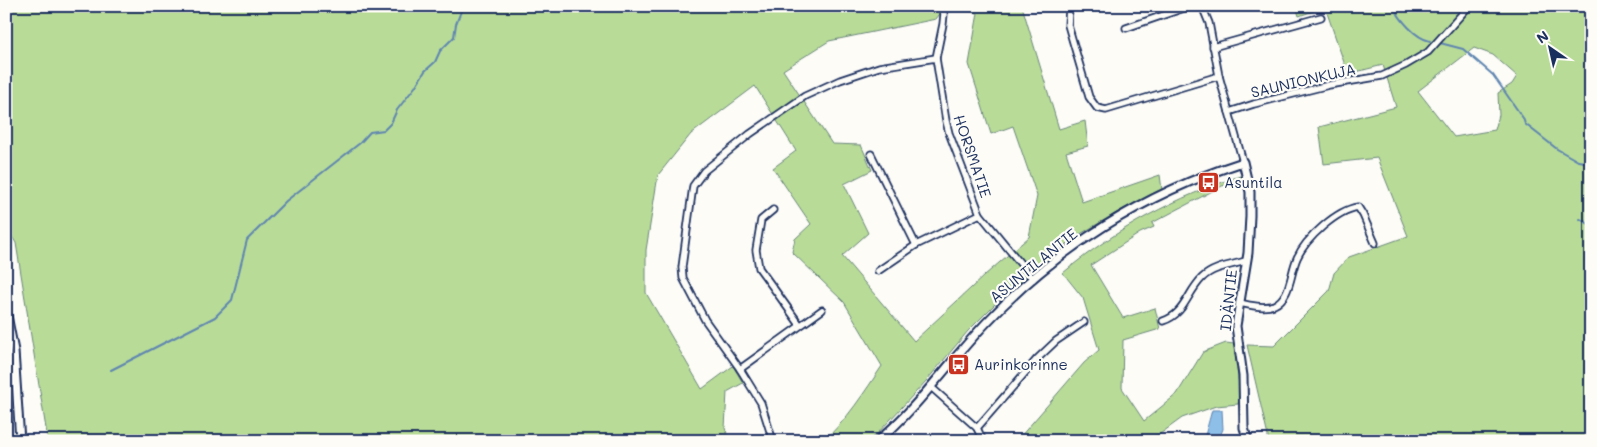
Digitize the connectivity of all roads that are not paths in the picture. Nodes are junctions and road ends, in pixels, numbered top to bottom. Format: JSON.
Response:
{"nodes":[{"id":1,"x":942,"y":6,"type":"edge"},
{"id":2,"x":1069,"y":6,"type":"edge"},
{"id":3,"x":1190,"y":6,"type":"edge"},
{"id":4,"x":1202,"y":6,"type":"edge"},
{"id":5,"x":1469,"y":6,"type":"edge"},
{"id":6,"x":1321,"y":17,"type":"dead end"},
{"id":7,"x":1126,"y":28,"type":"dead end"},
{"id":8,"x":1213,"y":47,"type":"junction"},
{"id":9,"x":936,"y":58,"type":"junction"},
{"id":10,"x":1219,"y":76,"type":"junction"},
{"id":11,"x":1230,"y":112,"type":"junction"},
{"id":12,"x":871,"y":154,"type":"dead end"},
{"id":13,"x":1243,"y":162,"type":"junction"},
{"id":14,"x":773,"y":210,"type":"dead end"},
{"id":15,"x":980,"y":214,"type":"junction"},
{"id":16,"x":1375,"y":244,"type":"dead end"},
{"id":17,"x":916,"y":245,"type":"junction"},
{"id":18,"x":1246,"y":261,"type":"junction"},
{"id":19,"x":878,"y":271,"type":"dead end"},
{"id":20,"x":1033,"y":279,"type":"junction"},
{"id":21,"x":1239,"y":303,"type":"junction"},
{"id":22,"x":6,"y":310,"type":"edge"},
{"id":23,"x":822,"y":310,"type":"dead end"},
{"id":24,"x":1163,"y":321,"type":"dead end"},
{"id":25,"x":1084,"y":322,"type":"dead end"},
{"id":26,"x":800,"y":325,"type":"junction"},
{"id":27,"x":740,"y":369,"type":"junction"},
{"id":28,"x":931,"y":388,"type":"junction"},
{"id":29,"x":977,"y":428,"type":"junction"},
{"id":30,"x":20,"y":441,"type":"edge"},
{"id":31,"x":773,"y":441,"type":"edge"},
{"id":32,"x":878,"y":441,"type":"edge"},
{"id":33,"x":983,"y":441,"type":"edge"},
{"id":34,"x":1248,"y":441,"type":"edge"}],
"edges":[{"from":1,"to":9,"type":"street","name":"HORSMATIE"},
{"from":2,"to":10,"type":"street"},
{"from":3,"to":7,"type":"street"},
{"from":4,"to":8,"type":"street"},
{"from":5,"to":11,"type":"street","name":"SAUNIONKUJA"},
{"from":6,"to":8,"type":"street"},
{"from":8,"to":10,"type":"street"},
{"from":9,"to":15,"type":"street","name":"HORSMATIE"},
{"from":9,"to":27,"type":"street"},
{"from":10,"to":11,"type":"street"},
{"from":11,"to":13,"type":"street"},
{"from":12,"to":17,"type":"street"},
{"from":13,"to":18,"type":"street","name":"IDÄNTIE"},
{"from":13,"to":20,"type":"street","name":"ASUNTILANTIE"},
{"from":14,"to":26,"type":"street"},
{"from":15,"to":17,"type":"street"},
{"from":15,"to":20,"type":"street","name":"HORSMATIE"},
{"from":16,"to":21,"type":"street"},
{"from":17,"to":19,"type":"street"},
{"from":18,"to":21,"type":"street","name":"IDÄNTIE"},
{"from":18,"to":24,"type":"street"},
{"from":20,"to":28,"type":"street","name":"ASUNTILANTIE"},
{"from":21,"to":34,"type":"street","name":"IDÄNTIE"},
{"from":22,"to":30,"type":"street"},
{"from":23,"to":26,"type":"street"},
{"from":25,"to":29,"type":"street"},
{"from":26,"to":27,"type":"street"},
{"from":27,"to":31,"type":"street"},
{"from":28,"to":29,"type":"street"},
{"from":28,"to":32,"type":"street","name":"ASUNTILANTIE"},
{"from":29,"to":33,"type":"street"}]}
